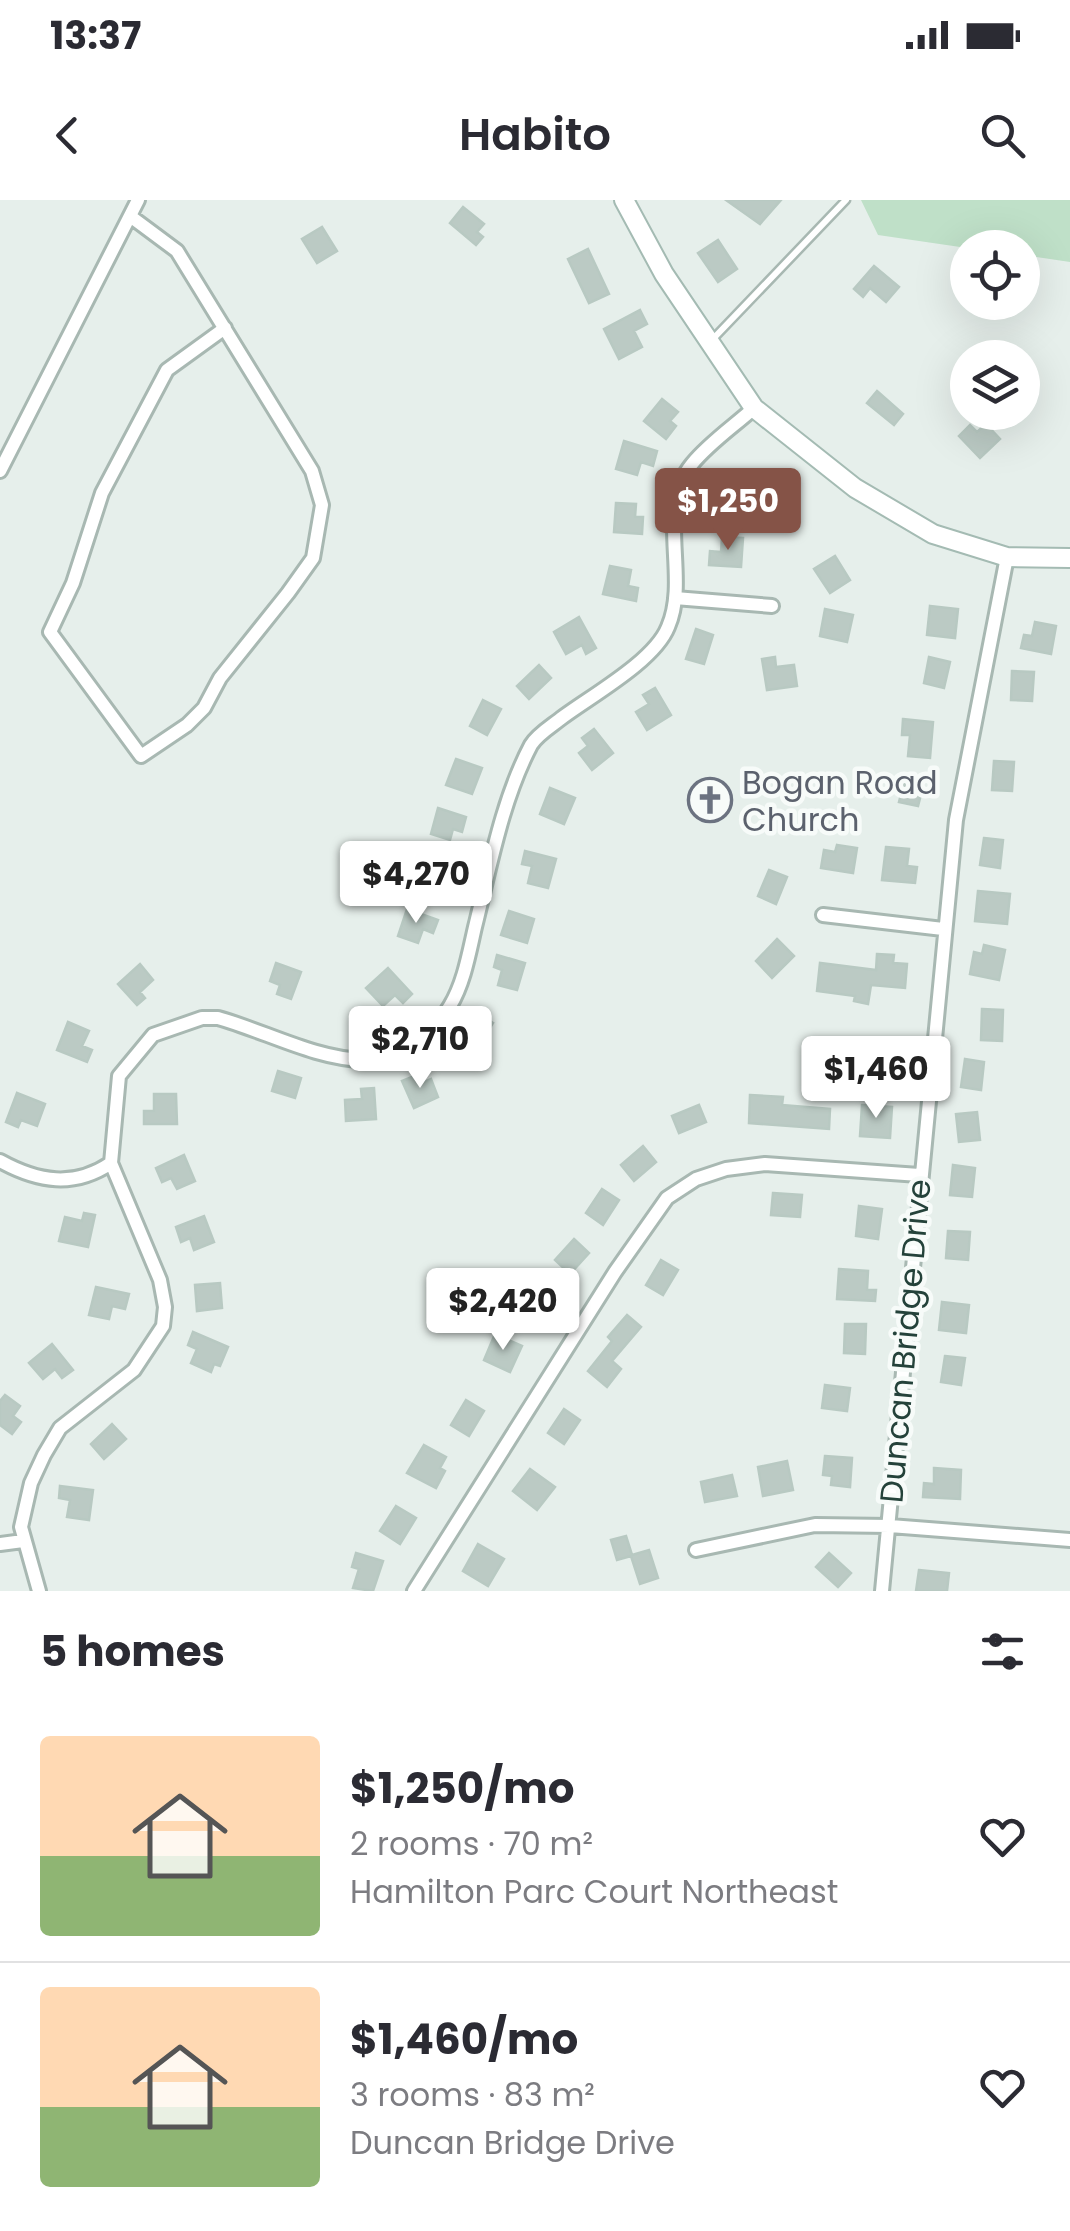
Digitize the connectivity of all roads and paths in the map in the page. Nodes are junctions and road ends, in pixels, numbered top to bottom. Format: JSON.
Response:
{"nodes":[{"id":1,"x":138,"y":200,"type":"edge"},
{"id":2,"x":624,"y":200,"type":"edge"},
{"id":3,"x":846,"y":200,"type":"edge"},
{"id":4,"x":130,"y":216,"type":"junction"},
{"id":5,"x":225,"y":328,"type":"junction"},
{"id":6,"x":710,"y":342,"type":"junction"},
{"id":7,"x":754,"y":408,"type":"junction"},
{"id":8,"x":0,"y":471,"type":"edge"},
{"id":9,"x":1007,"y":557,"type":"junction"},
{"id":10,"x":1070,"y":558,"type":"edge"},
{"id":11,"x":676,"y":598,"type":"junction"},
{"id":12,"x":772,"y":606,"type":"dead end"},
{"id":13,"x":823,"y":915,"type":"dead end"},
{"id":14,"x":943,"y":929,"type":"junction"},
{"id":15,"x":0,"y":1161,"type":"edge"},
{"id":16,"x":111,"y":1162,"type":"junction"},
{"id":17,"x":919,"y":1176,"type":"junction"},
{"id":18,"x":890,"y":1526,"type":"junction"},
{"id":19,"x":1070,"y":1540,"type":"edge"},
{"id":20,"x":23,"y":1541,"type":"junction"},
{"id":21,"x":0,"y":1544,"type":"edge"},
{"id":22,"x":696,"y":1550,"type":"dead end"},
{"id":23,"x":38,"y":1591,"type":"edge"},
{"id":24,"x":414,"y":1591,"type":"edge"},
{"id":25,"x":882,"y":1591,"type":"edge"}],
"edges":[{"from":1,"to":4,"type":"street"},
{"from":2,"to":6,"type":"street"},
{"from":3,"to":6,"type":"lane"},
{"from":4,"to":5,"type":"street"},
{"from":4,"to":8,"type":"street"},
{"from":5,"to":5,"type":"street"},
{"from":6,"to":7,"type":"street"},
{"from":7,"to":9,"type":"street"},
{"from":7,"to":11,"type":"street"},
{"from":9,"to":10,"type":"street"},
{"from":9,"to":14,"type":"street","name":"Duncan Bridge Drive"},
{"from":11,"to":12,"type":"street"},
{"from":11,"to":16,"type":"street"},
{"from":13,"to":14,"type":"street"},
{"from":14,"to":17,"type":"street","name":"Duncan Bridge Drive"},
{"from":15,"to":16,"type":"street"},
{"from":16,"to":20,"type":"street"},
{"from":17,"to":18,"type":"street","name":"Duncan Bridge Drive"},
{"from":17,"to":24,"type":"street"},
{"from":18,"to":19,"type":"street"},
{"from":18,"to":22,"type":"street"},
{"from":18,"to":25,"type":"street","name":"Duncan Bridge Drive"},
{"from":20,"to":21,"type":"street"},
{"from":20,"to":23,"type":"street"}]}
